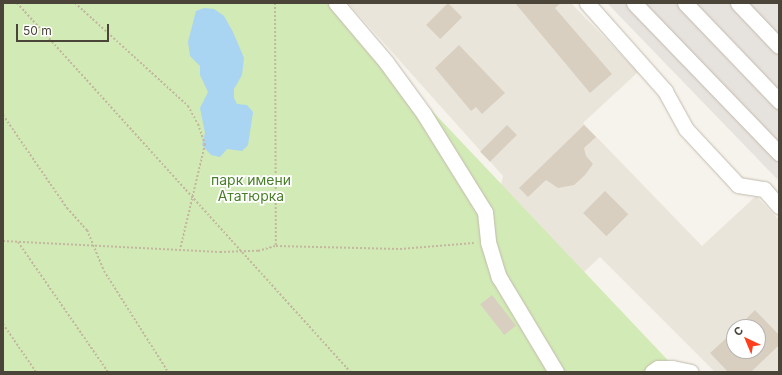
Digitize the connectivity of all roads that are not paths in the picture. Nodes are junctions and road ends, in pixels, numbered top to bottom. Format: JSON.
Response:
{"nodes":[{"id":1,"x":336,"y":3,"type":"edge"},
{"id":2,"x":587,"y":3,"type":"edge"},
{"id":3,"x":634,"y":3,"type":"edge"},
{"id":4,"x":685,"y":3,"type":"edge"},
{"id":5,"x":738,"y":3,"type":"edge"},
{"id":6,"x":779,"y":46,"type":"edge"},
{"id":7,"x":779,"y":101,"type":"edge"},
{"id":8,"x":779,"y":153,"type":"edge"},
{"id":9,"x":779,"y":206,"type":"edge"},
{"id":10,"x":556,"y":372,"type":"edge"},
{"id":11,"x":652,"y":372,"type":"edge"},
{"id":12,"x":692,"y":372,"type":"edge"}],
"edges":[{"from":1,"to":10,"type":"street"},
{"from":2,"to":9,"type":"street"},
{"from":3,"to":8,"type":"street"},
{"from":4,"to":7,"type":"street"},
{"from":5,"to":6,"type":"street"},
{"from":11,"to":12,"type":"street"}]}
